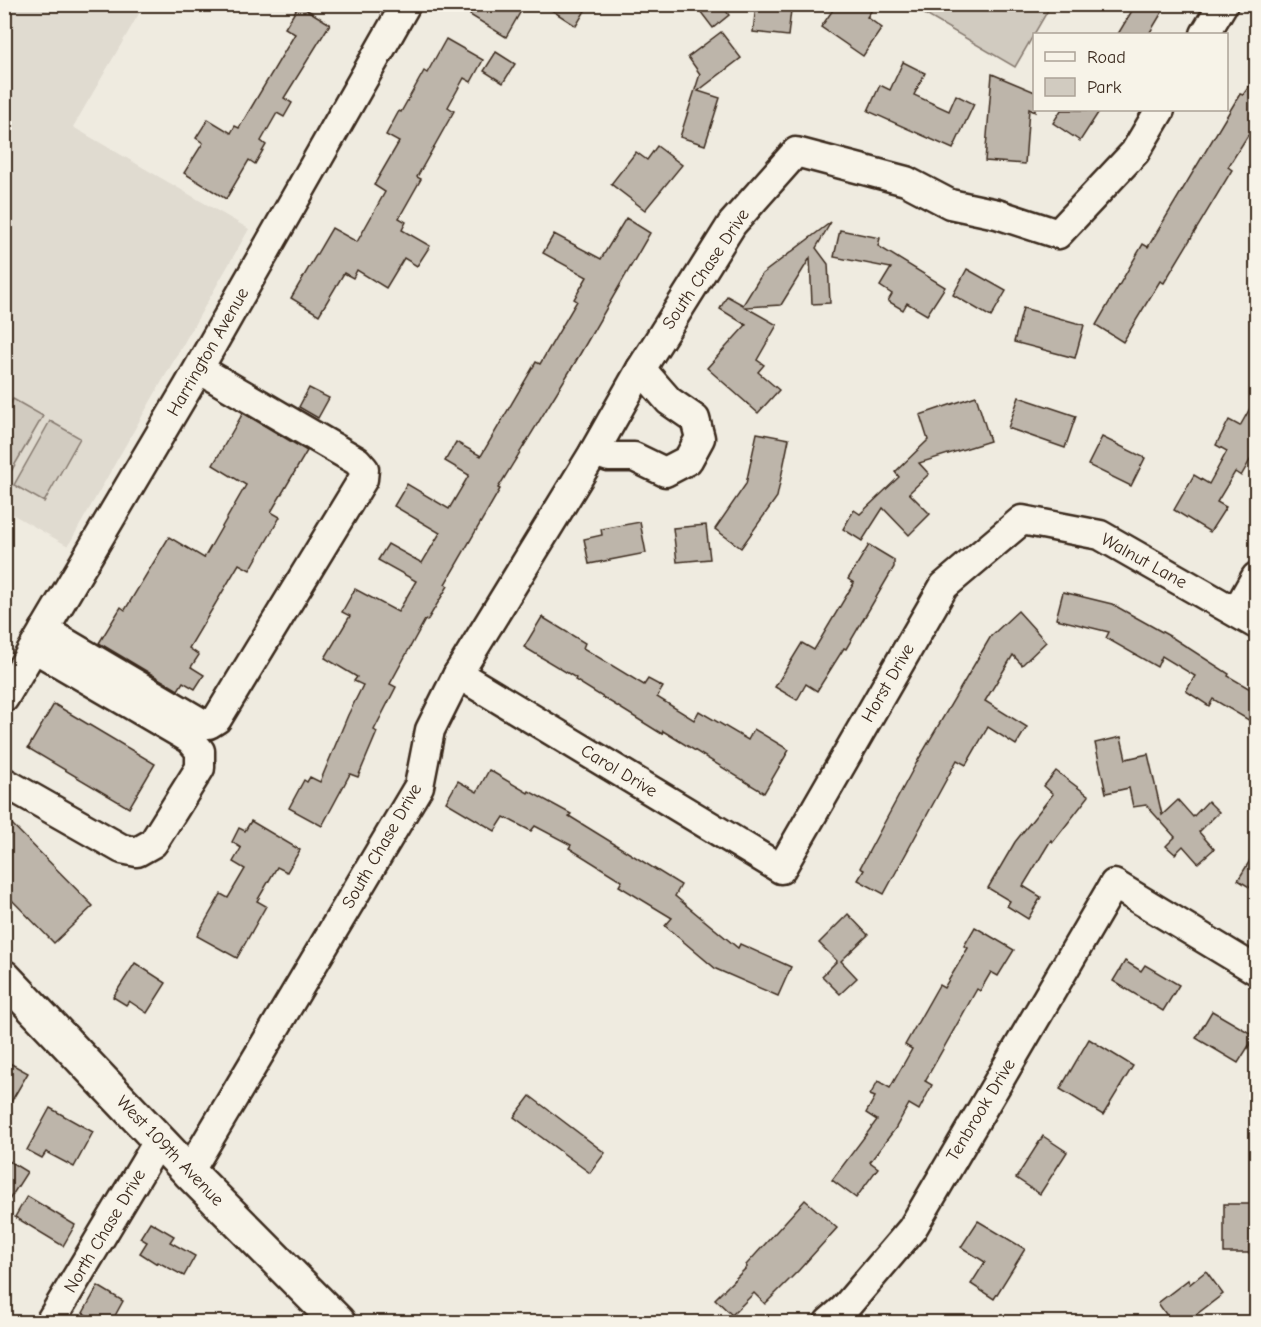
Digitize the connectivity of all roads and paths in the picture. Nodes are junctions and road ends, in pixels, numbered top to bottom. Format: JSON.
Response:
{"nodes":[{"id":1,"x":406,"y":4,"type":"edge"},
{"id":2,"x":1223,"y":4,"type":"edge"},
{"id":3,"x":1206,"y":33,"type":"edge"},
{"id":4,"x":1159,"y":111,"type":"edge"},
{"id":5,"x":199,"y":369,"type":"junction"},
{"id":6,"x":642,"y":369,"type":"junction"},
{"id":7,"x":594,"y":452,"type":"junction"},
{"id":8,"x":1022,"y":520,"type":"joint"},
{"id":9,"x":1257,"y":577,"type":"edge"},
{"id":10,"x":1246,"y":618,"type":"edge"},
{"id":11,"x":39,"y":639,"type":"junction"},
{"id":12,"x":458,"y":674,"type":"junction"},
{"id":13,"x":4,"y":698,"type":"edge"},
{"id":14,"x":4,"y":782,"type":"edge"},
{"id":15,"x":781,"y":869,"type":"joint"},
{"id":16,"x":1257,"y":970,"type":"edge"},
{"id":17,"x":4,"y":977,"type":"edge"},
{"id":18,"x":159,"y":1140,"type":"junction"},
{"id":19,"x":189,"y":1172,"type":"junction"},
{"id":20,"x":50,"y":1323,"type":"edge"},
{"id":21,"x":338,"y":1323,"type":"edge"},
{"id":22,"x":828,"y":1323,"type":"edge"}],
"edges":[{"from":1,"to":5,"type":"street","name":"Harrington Avenue"},
{"from":2,"to":3,"type":"street"},
{"from":4,"to":6,"type":"street","name":"South Chase Drive"},
{"from":5,"to":11,"type":"street","name":"Harrington Avenue"},
{"from":5,"to":11,"type":"street"},
{"from":6,"to":7,"type":"street","name":"South Chase Drive"},
{"from":6,"to":7,"type":"street"},
{"from":7,"to":12,"type":"street","name":"South Chase Drive"},
{"from":8,"to":10,"type":"street","name":"Walnut Lane"},
{"from":8,"to":15,"type":"street","name":"Horst Drive"},
{"from":9,"to":10,"type":"street"},
{"from":11,"to":13,"type":"street","name":"Harrington Avenue"},
{"from":11,"to":14,"type":"street"},
{"from":12,"to":15,"type":"street","name":"Carol Drive"},
{"from":12,"to":19,"type":"street","name":"South Chase Drive"},
{"from":16,"to":22,"type":"street","name":"Tenbrook Drive"},
{"from":17,"to":18,"type":"main road","name":"West 109th Avenue"},
{"from":18,"to":19,"type":"main road","name":"West 109th Avenue"},
{"from":18,"to":20,"type":"street","name":"North Chase Drive"},
{"from":19,"to":21,"type":"main road","name":"West 109th Avenue"}]}
